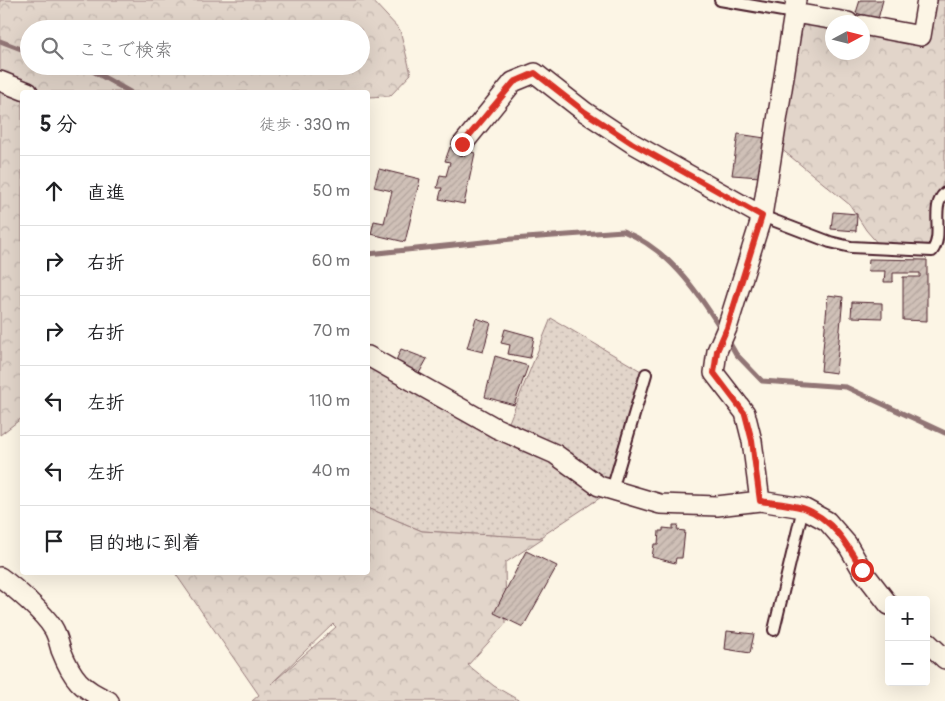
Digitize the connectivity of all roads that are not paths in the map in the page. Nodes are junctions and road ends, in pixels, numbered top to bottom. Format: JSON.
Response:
{"nodes":[{"id":1,"x":720,"y":0,"type":"edge"},
{"id":2,"x":927,"y":0,"type":"edge"},
{"id":3,"x":795,"y":6,"type":"edge"},
{"id":4,"x":825,"y":15,"type":"edge"},
{"id":5,"x":870,"y":26,"type":"edge"},
{"id":6,"x":0,"y":81,"type":"edge"},
{"id":7,"x":23,"y":90,"type":"edge"},
{"id":8,"x":462,"y":144,"type":"dead end"},
{"id":9,"x":945,"y":193,"type":"edge"},
{"id":10,"x":762,"y":216,"type":"junction"},
{"id":11,"x":370,"y":357,"type":"edge"},
{"id":12,"x":646,"y":374,"type":"dead end"},
{"id":13,"x":612,"y":490,"type":"junction"},
{"id":14,"x":760,"y":501,"type":"junction"},
{"id":15,"x":803,"y":508,"type":"junction"},
{"id":16,"x":0,"y":577,"type":"edge"},
{"id":17,"x":885,"y":600,"type":"edge"},
{"id":18,"x":774,"y":630,"type":"dead end"},
{"id":19,"x":930,"y":645,"type":"edge"},
{"id":20,"x":945,"y":659,"type":"edge"},
{"id":21,"x":110,"y":701,"type":"edge"}],
"edges":[{"from":1,"to":3,"type":"lane"},
{"from":2,"to":5,"type":"street"},
{"from":3,"to":4,"type":"street"},
{"from":3,"to":10,"type":"street"},
{"from":6,"to":7,"type":"street"},
{"from":8,"to":10,"type":"street"},
{"from":9,"to":10,"type":"lane"},
{"from":10,"to":14,"type":"street"},
{"from":11,"to":13,"type":"street"},
{"from":12,"to":13,"type":"lane"},
{"from":13,"to":14,"type":"street"},
{"from":14,"to":15,"type":"street"},
{"from":15,"to":17,"type":"street"},
{"from":15,"to":18,"type":"lane"},
{"from":16,"to":21,"type":"street"},
{"from":19,"to":20,"type":"street"}]}
